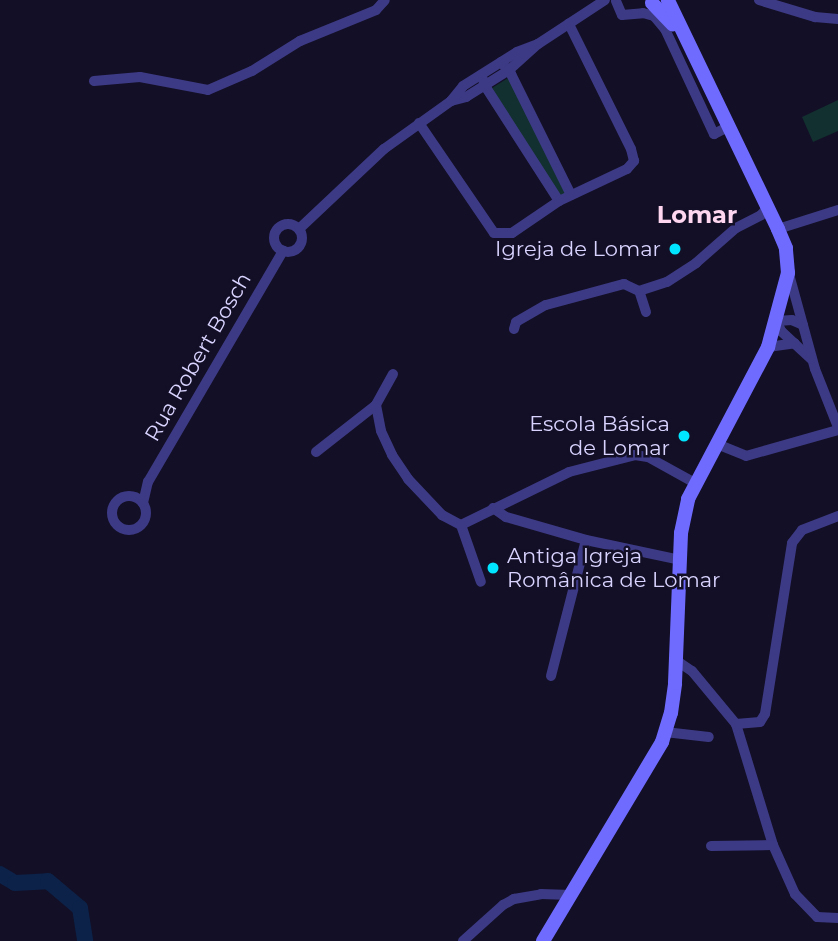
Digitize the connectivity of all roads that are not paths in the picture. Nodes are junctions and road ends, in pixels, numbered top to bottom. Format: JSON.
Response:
{"nodes":[{"id":1,"x":385,"y":0,"type":"edge"},
{"id":2,"x":668,"y":0,"type":"edge"},
{"id":3,"x":759,"y":0,"type":"edge"},
{"id":4,"x":612,"y":1,"type":"edge"},
{"id":5,"x":652,"y":1,"type":"edge"},
{"id":6,"x":838,"y":19,"type":"edge"},
{"id":7,"x":569,"y":24,"type":"junction"},
{"id":8,"x":538,"y":44,"type":"junction"},
{"id":9,"x":687,"y":45,"type":"junction"},
{"id":10,"x":501,"y":62,"type":"junction"},
{"id":11,"x":509,"y":70,"type":"junction"},
{"id":12,"x":481,"y":75,"type":"junction"},
{"id":13,"x":94,"y":80,"type":"dead end"},
{"id":14,"x":485,"y":86,"type":"junction"},
{"id":15,"x":451,"y":101,"type":"junction"},
{"id":16,"x":419,"y":123,"type":"junction"},
{"id":17,"x":728,"y":127,"type":"junction"},
{"id":18,"x":571,"y":195,"type":"junction"},
{"id":19,"x":559,"y":201,"type":"junction"},
{"id":20,"x":768,"y":207,"type":"junction"},
{"id":21,"x":838,"y":210,"type":"edge"},
{"id":22,"x":299,"y":229,"type":"junction"},
{"id":23,"x":778,"y":229,"type":"junction"},
{"id":24,"x":283,"y":251,"type":"junction"},
{"id":25,"x":788,"y":273,"type":"junction"},
{"id":26,"x":639,"y":290,"type":"junction"},
{"id":27,"x":646,"y":312,"type":"dead end"},
{"id":28,"x":777,"y":321,"type":"junction"},
{"id":29,"x":803,"y":326,"type":"junction"},
{"id":30,"x":514,"y":329,"type":"dead end"},
{"id":31,"x":795,"y":343,"type":"junction"},
{"id":32,"x":768,"y":347,"type":"junction"},
{"id":33,"x":812,"y":360,"type":"junction"},
{"id":34,"x":393,"y":374,"type":"dead end"},
{"id":35,"x":376,"y":405,"type":"junction"},
{"id":36,"x":838,"y":428,"type":"edge"},
{"id":37,"x":717,"y":444,"type":"junction"},
{"id":38,"x":316,"y":452,"type":"dead end"},
{"id":39,"x":148,"y":482,"type":"junction"},
{"id":40,"x":695,"y":483,"type":"junction"},
{"id":41,"x":127,"y":496,"type":"junction"},
{"id":42,"x":143,"y":503,"type":"junction"},
{"id":43,"x":493,"y":508,"type":"junction"},
{"id":44,"x":838,"y":516,"type":"edge"},
{"id":45,"x":461,"y":525,"type":"junction"},
{"id":46,"x":586,"y":540,"type":"junction"},
{"id":47,"x":680,"y":560,"type":"junction"},
{"id":48,"x":481,"y":582,"type":"dead end"},
{"id":49,"x":677,"y":661,"type":"junction"},
{"id":50,"x":551,"y":676,"type":"dead end"},
{"id":51,"x":736,"y":724,"type":"junction"},
{"id":52,"x":665,"y":732,"type":"junction"},
{"id":53,"x":709,"y":737,"type":"dead end"},
{"id":54,"x":773,"y":845,"type":"junction"},
{"id":55,"x":711,"y":846,"type":"dead end"},
{"id":56,"x":570,"y":895,"type":"junction"},
{"id":57,"x":838,"y":918,"type":"edge"},
{"id":58,"x":463,"y":941,"type":"edge"},
{"id":59,"x":543,"y":941,"type":"edge"}],
"edges":[{"from":1,"to":13,"type":"street"},
{"from":2,"to":9,"type":"main road"},
{"from":3,"to":6,"type":"street"},
{"from":4,"to":7,"type":"street"},
{"from":4,"to":17,"type":"street"},
{"from":5,"to":9,"type":"main road"},
{"from":7,"to":8,"type":"street"},
{"from":7,"to":18,"type":"street"},
{"from":8,"to":10,"type":"street"},
{"from":8,"to":11,"type":"street"},
{"from":9,"to":17,"type":"main road"},
{"from":10,"to":11,"type":"street"},
{"from":10,"to":12,"type":"street"},
{"from":11,"to":14,"type":"street"},
{"from":11,"to":18,"type":"street"},
{"from":12,"to":14,"type":"street"},
{"from":12,"to":15,"type":"street"},
{"from":14,"to":15,"type":"street"},
{"from":14,"to":19,"type":"street"},
{"from":15,"to":16,"type":"street"},
{"from":16,"to":19,"type":"street"},
{"from":16,"to":22,"type":"street"},
{"from":17,"to":20,"type":"main road"},
{"from":18,"to":19,"type":"street"},
{"from":20,"to":23,"type":"main road"},
{"from":20,"to":26,"type":"street"},
{"from":21,"to":23,"type":"street"},
{"from":22,"to":24,"type":"street","name":"Rua Robert Bosch"},
{"from":22,"to":24,"type":"street","name":"Rua Robert Bosch"},
{"from":23,"to":25,"type":"main road"},
{"from":24,"to":39,"type":"street","name":"Rua Robert Bosch"},
{"from":25,"to":28,"type":"main road"},
{"from":25,"to":29,"type":"street"},
{"from":26,"to":27,"type":"street"},
{"from":26,"to":30,"type":"street"},
{"from":28,"to":29,"type":"street"},
{"from":28,"to":31,"type":"street"},
{"from":28,"to":32,"type":"main road"},
{"from":29,"to":33,"type":"street"},
{"from":31,"to":32,"type":"street"},
{"from":31,"to":33,"type":"street"},
{"from":32,"to":37,"type":"main road"},
{"from":33,"to":36,"type":"street"},
{"from":34,"to":35,"type":"street"},
{"from":35,"to":38,"type":"street"},
{"from":35,"to":45,"type":"street"},
{"from":36,"to":37,"type":"street"},
{"from":37,"to":40,"type":"main road"},
{"from":39,"to":41,"type":"street","name":"Rua Robert Bosch"},
{"from":39,"to":42,"type":"street","name":"Rua Robert Bosch"},
{"from":40,"to":43,"type":"street"},
{"from":40,"to":47,"type":"main road"},
{"from":41,"to":42,"type":"street"},
{"from":41,"to":42,"type":"street","name":"Rua Robert Bosch"},
{"from":43,"to":45,"type":"street"},
{"from":43,"to":46,"type":"street"},
{"from":44,"to":51,"type":"street"},
{"from":45,"to":48,"type":"street"},
{"from":46,"to":47,"type":"street"},
{"from":46,"to":50,"type":"street"},
{"from":47,"to":49,"type":"main road"},
{"from":49,"to":51,"type":"street"},
{"from":49,"to":52,"type":"main road"},
{"from":51,"to":54,"type":"street"},
{"from":52,"to":53,"type":"street"},
{"from":52,"to":56,"type":"main road"},
{"from":54,"to":55,"type":"street"},
{"from":54,"to":57,"type":"street"},
{"from":56,"to":58,"type":"street"},
{"from":56,"to":59,"type":"main road"}]}
